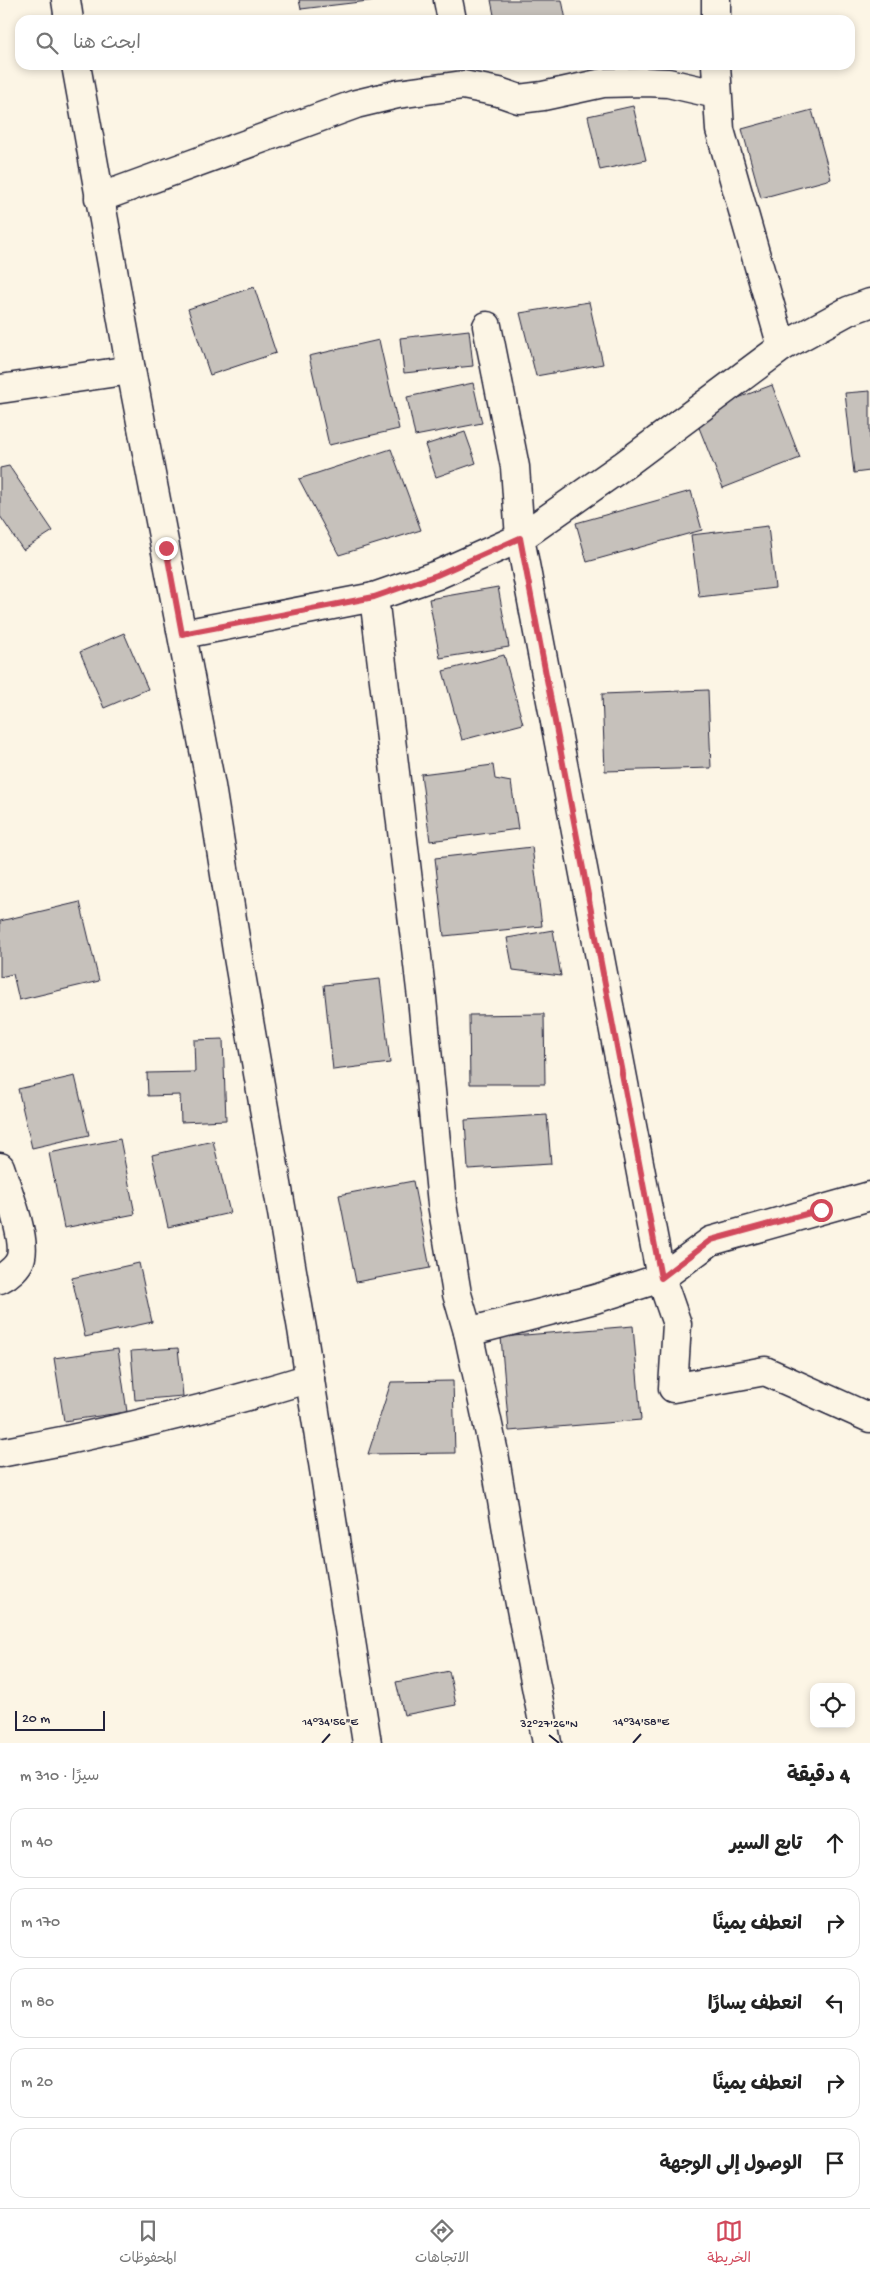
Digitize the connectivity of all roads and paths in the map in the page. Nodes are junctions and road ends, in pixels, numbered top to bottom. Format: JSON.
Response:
{"nodes":[{"id":1,"x":66,"y":0,"type":"edge"},
{"id":2,"x":448,"y":0,"type":"edge"},
{"id":3,"x":716,"y":0,"type":"edge"},
{"id":4,"x":68,"y":15,"type":"edge"},
{"id":5,"x":451,"y":15,"type":"edge"},
{"id":6,"x":716,"y":15,"type":"edge"},
{"id":7,"x":77,"y":70,"type":"edge"},
{"id":8,"x":716,"y":70,"type":"edge"},
{"id":9,"x":461,"y":75,"type":"edge"},
{"id":10,"x":716,"y":94,"type":"junction"},
{"id":11,"x":99,"y":198,"type":"junction"},
{"id":12,"x":870,"y":303,"type":"edge"},
{"id":13,"x":487,"y":326,"type":"dead end"},
{"id":14,"x":782,"y":347,"type":"junction"},
{"id":15,"x":131,"y":370,"type":"junction"},
{"id":16,"x":0,"y":389,"type":"edge"},
{"id":17,"x":520,"y":538,"type":"junction"},
{"id":18,"x":374,"y":597,"type":"junction"},
{"id":19,"x":182,"y":634,"type":"junction"},
{"id":20,"x":0,"y":1167,"type":"edge"},
{"id":21,"x":870,"y":1196,"type":"edge"},
{"id":22,"x":661,"y":1278,"type":"junction"},
{"id":23,"x":0,"y":1279,"type":"edge"},
{"id":24,"x":468,"y":1332,"type":"junction"},
{"id":25,"x":310,"y":1378,"type":"junction"},
{"id":26,"x":870,"y":1418,"type":"edge"},
{"id":27,"x":0,"y":1453,"type":"edge"},
{"id":28,"x":367,"y":1743,"type":"edge"},
{"id":29,"x":547,"y":1743,"type":"edge"}],
"edges":[{"from":1,"to":4,"type":"street"},
{"from":2,"to":5,"type":"street"},
{"from":3,"to":6,"type":"street"},
{"from":7,"to":11,"type":"street"},
{"from":8,"to":10,"type":"street"},
{"from":9,"to":10,"type":"street"},
{"from":9,"to":11,"type":"street"},
{"from":10,"to":14,"type":"street"},
{"from":11,"to":15,"type":"street"},
{"from":12,"to":14,"type":"street"},
{"from":13,"to":17,"type":"street"},
{"from":14,"to":17,"type":"street"},
{"from":15,"to":16,"type":"street"},
{"from":15,"to":19,"type":"street"},
{"from":17,"to":18,"type":"street"},
{"from":17,"to":22,"type":"street"},
{"from":18,"to":19,"type":"street"},
{"from":18,"to":24,"type":"street"},
{"from":19,"to":25,"type":"street"},
{"from":20,"to":23,"type":"street"},
{"from":21,"to":22,"type":"street"},
{"from":22,"to":24,"type":"street"},
{"from":22,"to":26,"type":"street"},
{"from":24,"to":29,"type":"street"},
{"from":25,"to":27,"type":"street"},
{"from":25,"to":28,"type":"street"}]}
